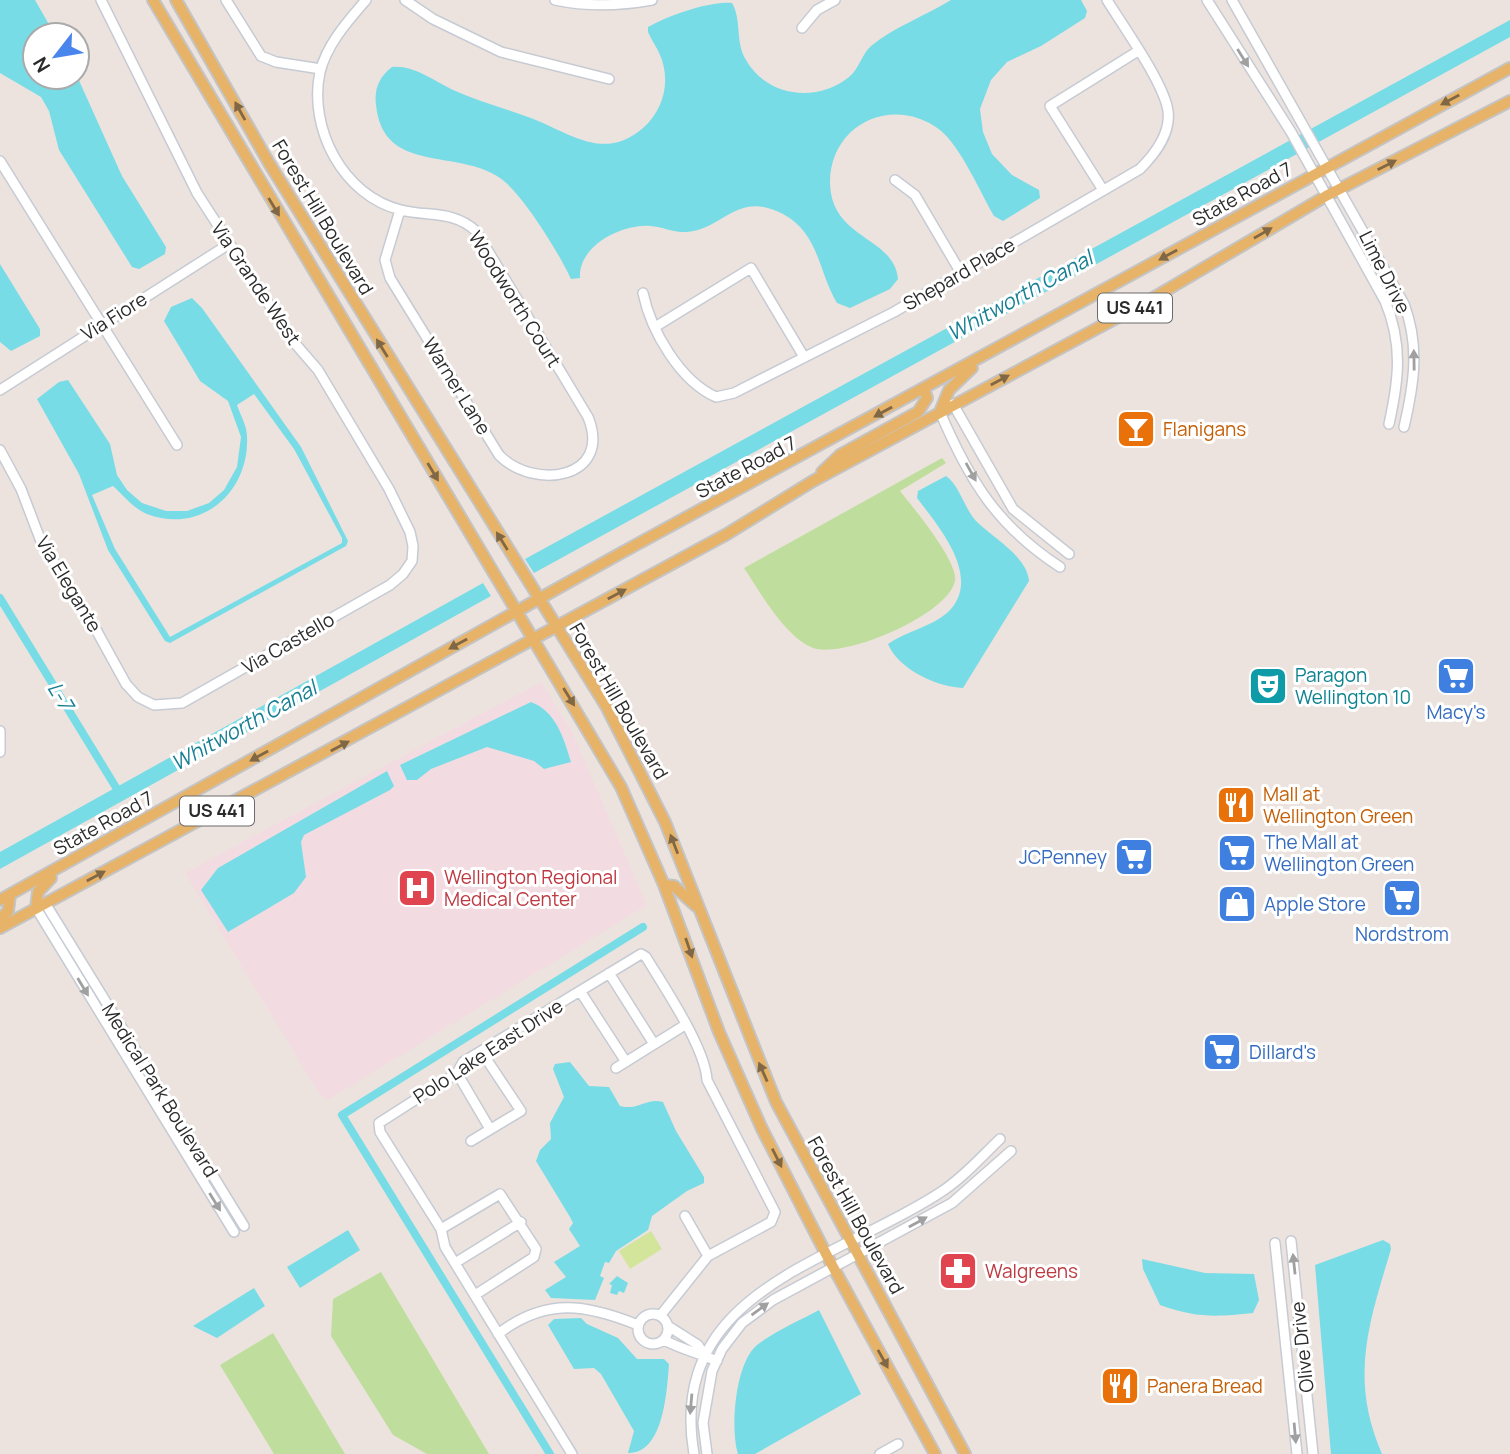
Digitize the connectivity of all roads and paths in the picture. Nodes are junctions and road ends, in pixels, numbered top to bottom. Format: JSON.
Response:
{"nodes":[{"id":1,"x":101,"y":0,"type":"edge"},
{"id":2,"x":153,"y":0,"type":"edge"},
{"id":3,"x":176,"y":0,"type":"edge"},
{"id":4,"x":226,"y":0,"type":"edge"},
{"id":5,"x":366,"y":0,"type":"edge"},
{"id":6,"x":405,"y":0,"type":"edge"},
{"id":7,"x":555,"y":0,"type":"edge"},
{"id":8,"x":652,"y":0,"type":"edge"},
{"id":9,"x":835,"y":0,"type":"edge"},
{"id":10,"x":1107,"y":0,"type":"edge"},
{"id":11,"x":1207,"y":0,"type":"edge"},
{"id":12,"x":1232,"y":0,"type":"edge"},
{"id":13,"x":802,"y":28,"type":"dead end"},
{"id":14,"x":1138,"y":51,"type":"junction"},
{"id":15,"x":1510,"y":68,"type":"edge"},
{"id":16,"x":321,"y":69,"type":"junction"},
{"id":17,"x":609,"y":79,"type":"dead end"},
{"id":18,"x":1510,"y":101,"type":"edge"},
{"id":19,"x":0,"y":161,"type":"edge"},
{"id":20,"x":1327,"y":166,"type":"junction"},
{"id":21,"x":1314,"y":174,"type":"junction"},
{"id":22,"x":895,"y":180,"type":"dead end"},
{"id":23,"x":1340,"y":189,"type":"junction"},
{"id":24,"x":1102,"y":190,"type":"junction"},
{"id":25,"x":1326,"y":196,"type":"junction"},
{"id":26,"x":400,"y":210,"type":"junction"},
{"id":27,"x":229,"y":244,"type":"junction"},
{"id":28,"x":961,"y":273,"type":"junction"},
{"id":29,"x":643,"y":293,"type":"dead end"},
{"id":30,"x":102,"y":323,"type":"junction"},
{"id":31,"x":655,"y":327,"type":"junction"},
{"id":32,"x":996,"y":349,"type":"junction"},
{"id":33,"x":804,"y":357,"type":"junction"},
{"id":34,"x":924,"y":389,"type":"junction"},
{"id":35,"x":0,"y":390,"type":"edge"},
{"id":36,"x":953,"y":404,"type":"junction"},
{"id":37,"x":940,"y":412,"type":"junction"},
{"id":38,"x":1389,"y":424,"type":"dead end"},
{"id":39,"x":1404,"y":427,"type":"dead end"},
{"id":40,"x":594,"y":444,"type":"joint"},
{"id":41,"x":177,"y":445,"type":"dead end"},
{"id":42,"x":0,"y":450,"type":"edge"},
{"id":43,"x":813,"y":481,"type":"junction"},
{"id":44,"x":1069,"y":554,"type":"dead end"},
{"id":45,"x":412,"y":561,"type":"joint"},
{"id":46,"x":1060,"y":567,"type":"dead end"},
{"id":47,"x":538,"y":599,"type":"junction"},
{"id":48,"x":517,"y":611,"type":"junction"},
{"id":49,"x":557,"y":626,"type":"junction"},
{"id":50,"x":534,"y":639,"type":"junction"},
{"id":51,"x":154,"y":705,"type":"joint"},
{"id":52,"x":0,"y":731,"type":"edge"},
{"id":53,"x":0,"y":752,"type":"edge"},
{"id":54,"x":81,"y":855,"type":"junction"},
{"id":55,"x":664,"y":885,"type":"junction"},
{"id":56,"x":5,"y":898,"type":"edge"},
{"id":57,"x":40,"y":905,"type":"junction"},
{"id":58,"x":698,"y":908,"type":"junction"},
{"id":59,"x":0,"y":919,"type":"edge"},
{"id":60,"x":0,"y":928,"type":"edge"},
{"id":61,"x":76,"y":953,"type":"junction"},
{"id":62,"x":66,"y":959,"type":"junction"},
{"id":63,"x":609,"y":973,"type":"junction"},
{"id":64,"x":580,"y":991,"type":"junction"},
{"id":65,"x":685,"y":1025,"type":"junction"},
{"id":66,"x":654,"y":1044,"type":"junction"},
{"id":67,"x":481,"y":1051,"type":"junction"},
{"id":68,"x":626,"y":1062,"type":"junction"},
{"id":69,"x":616,"y":1068,"type":"dead end"},
{"id":70,"x":457,"y":1073,"type":"junction"},
{"id":71,"x":490,"y":1129,"type":"junction"},
{"id":72,"x":1000,"y":1139,"type":"dead end"},
{"id":73,"x":471,"y":1141,"type":"dead end"},
{"id":74,"x":1011,"y":1150,"type":"dead end"},
{"id":75,"x":685,"y":1216,"type":"dead end"},
{"id":76,"x":521,"y":1222,"type":"junction"},
{"id":77,"x":244,"y":1226,"type":"dead end"},
{"id":78,"x":441,"y":1229,"type":"junction"},
{"id":79,"x":234,"y":1232,"type":"dead end"},
{"id":80,"x":851,"y":1241,"type":"junction"},
{"id":81,"x":1291,"y":1241,"type":"dead end"},
{"id":82,"x":1275,"y":1243,"type":"dead end"},
{"id":83,"x":826,"y":1254,"type":"junction"},
{"id":84,"x":859,"y":1255,"type":"junction"},
{"id":85,"x":708,"y":1256,"type":"junction"},
{"id":86,"x":455,"y":1263,"type":"junction"},
{"id":87,"x":834,"y":1268,"type":"junction"},
{"id":88,"x":475,"y":1295,"type":"junction"},
{"id":89,"x":660,"y":1316,"type":"junction"},
{"id":90,"x":638,"y":1325,"type":"junction"},
{"id":91,"x":668,"y":1326,"type":"junction"},
{"id":92,"x":498,"y":1334,"type":"junction"},
{"id":93,"x":664,"y":1340,"type":"junction"},
{"id":94,"x":704,"y":1355,"type":"junction"},
{"id":95,"x":717,"y":1361,"type":"junction"},
{"id":96,"x":898,"y":1444,"type":"dead end"},
{"id":97,"x":572,"y":1454,"type":"edge"},
{"id":98,"x":694,"y":1454,"type":"edge"},
{"id":99,"x":707,"y":1454,"type":"edge"},
{"id":100,"x":880,"y":1454,"type":"edge"},
{"id":101,"x":934,"y":1454,"type":"edge"},
{"id":102,"x":965,"y":1454,"type":"edge"},
{"id":103,"x":1297,"y":1454,"type":"edge"},
{"id":104,"x":1312,"y":1454,"type":"edge"}],
"edges":[{"from":1,"to":27,"type":"street","name":"Via Grande West"},
{"from":2,"to":48,"type":"main road","name":"Forest Hill Boulevard","one_way":true},
{"from":47,"to":3,"type":"main road","name":"Forest Hill Boulevard","one_way":true},
{"from":4,"to":16,"type":"street"},
{"from":5,"to":16,"type":"street","name":"Woodworth Court"},
{"from":6,"to":17,"type":"street"},
{"from":7,"to":8,"type":"street"},
{"from":9,"to":13,"type":"street"},
{"from":10,"to":14,"type":"street","name":"Shepard Place"},
{"from":11,"to":21,"type":"street","name":"Lime Drive","one_way":true},
{"from":12,"to":20,"type":"street","name":"Lime Drive"},
{"from":14,"to":24,"type":"street","name":"Shepard Place"},
{"from":14,"to":24,"type":"street"},
{"from":15,"to":20,"type":"main road","name":"State Road 7","number":"US 441","one_way":true},
{"from":16,"to":26,"type":"street","name":"Woodworth Court"},
{"from":23,"to":18,"type":"main road","number":"US 441","one_way":true},
{"from":19,"to":30,"type":"street"},
{"from":20,"to":21,"type":"main road","name":"State Road 7","number":"US 441"},
{"from":20,"to":23,"type":"street","name":"Lime Drive"},
{"from":21,"to":25,"type":"street","name":"Lime Drive"},
{"from":21,"to":32,"type":"main road","name":"State Road 7","number":"US 441","one_way":true},
{"from":22,"to":28,"type":"street"},
{"from":23,"to":25,"type":"main road","number":"US 441"},
{"from":39,"to":23,"type":"street","name":"Lime Drive","one_way":true},
{"from":24,"to":28,"type":"street","name":"Shepard Place"},
{"from":36,"to":25,"type":"main road","number":"US 441","one_way":true},
{"from":25,"to":38,"type":"street","name":"Lime Drive"},
{"from":26,"to":40,"type":"street","name":"Woodworth Court"},
{"from":26,"to":40,"type":"street","name":"Warner Lane"},
{"from":27,"to":30,"type":"street","name":"Via Fiore"},
{"from":27,"to":45,"type":"street","name":"Via Grande West"},
{"from":28,"to":33,"type":"street","name":"Shepard Place"},
{"from":29,"to":31,"type":"street","name":"Shepard Place"},
{"from":30,"to":35,"type":"street","name":"Via Fiore"},
{"from":30,"to":41,"type":"street"},
{"from":31,"to":33,"type":"street","name":"Shepard Place"},
{"from":31,"to":33,"type":"street"},
{"from":32,"to":34,"type":"main road","name":"State Road 7","number":"US 441"},
{"from":32,"to":37,"type":"main road"},
{"from":34,"to":43,"type":"main road"},
{"from":34,"to":47,"type":"main road","name":"State Road 7","number":"US 441","one_way":true},
{"from":36,"to":37,"type":"main road","number":"US 441"},
{"from":36,"to":44,"type":"street"},
{"from":37,"to":43,"type":"main road","number":"US 441"},
{"from":37,"to":46,"type":"street","one_way":true},
{"from":42,"to":51,"type":"street","name":"Via Elegante"},
{"from":49,"to":43,"type":"main road","number":"US 441","one_way":true},
{"from":45,"to":51,"type":"street","name":"Via Castello"},
{"from":47,"to":48,"type":"main road","name":"State Road 7","number":"US 441"},
{"from":47,"to":49,"type":"main road","name":"Forest Hill Boulevard"},
{"from":48,"to":50,"type":"main road","name":"Forest Hill Boulevard"},
{"from":48,"to":54,"type":"main road","name":"State Road 7","number":"US 441","one_way":true},
{"from":49,"to":50,"type":"main road","number":"US 441"},
{"from":58,"to":49,"type":"main road","name":"Forest Hill Boulevard","one_way":true},
{"from":50,"to":55,"type":"main road","name":"Forest Hill Boulevard","one_way":true},
{"from":57,"to":50,"type":"main road","number":"US 441","one_way":true},
{"from":52,"to":53,"type":"street"},
{"from":54,"to":56,"type":"main road","name":"State Road 7","number":"US 441"},
{"from":54,"to":57,"type":"main road"},
{"from":55,"to":58,"type":"main road"},
{"from":55,"to":83,"type":"main road","name":"Forest Hill Boulevard","one_way":true},
{"from":56,"to":59,"type":"main road"},
{"from":57,"to":60,"type":"main road","number":"US 441"},
{"from":57,"to":61,"type":"street","name":"Medical Park Boulevard"},
{"from":57,"to":62,"type":"street","name":"Medical Park Boulevard"},
{"from":80,"to":58,"type":"main road","name":"Forest Hill Boulevard","one_way":true},
{"from":61,"to":62,"type":"street"},
{"from":61,"to":77,"type":"street","name":"Medical Park Boulevard"},
{"from":62,"to":79,"type":"street","name":"Medical Park Boulevard","one_way":true},
{"from":63,"to":64,"type":"street","name":"Polo Lake East Drive"},
{"from":63,"to":65,"type":"street","name":"Polo Lake East Drive"},
{"from":63,"to":66,"type":"street"},
{"from":64,"to":67,"type":"street","name":"Polo Lake East Drive"},
{"from":64,"to":68,"type":"street"},
{"from":65,"to":66,"type":"street"},
{"from":65,"to":85,"type":"street","name":"Polo Lake East Drive"},
{"from":66,"to":68,"type":"street"},
{"from":67,"to":70,"type":"street","name":"Polo Lake East Drive"},
{"from":67,"to":71,"type":"street"},
{"from":68,"to":69,"type":"street"},
{"from":70,"to":71,"type":"street"},
{"from":70,"to":78,"type":"street","name":"Polo Lake East Drive"},
{"from":71,"to":73,"type":"street"},
{"from":72,"to":80,"type":"street"},
{"from":84,"to":74,"type":"street","one_way":true},
{"from":75,"to":85,"type":"street"},
{"from":76,"to":78,"type":"street"},
{"from":76,"to":86,"type":"street"},
{"from":76,"to":88,"type":"street"},
{"from":78,"to":86,"type":"street","name":"Polo Lake East Drive"},
{"from":80,"to":83,"type":"street"},
{"from":80,"to":84,"type":"main road","name":"Forest Hill Boulevard"},
{"from":104,"to":81,"type":"street","name":"Olive Drive","one_way":true},
{"from":82,"to":103,"type":"street","name":"Olive Drive","one_way":true},
{"from":83,"to":87,"type":"main road","name":"Forest Hill Boulevard"},
{"from":83,"to":94,"type":"street"},
{"from":84,"to":87,"type":"street"},
{"from":84,"to":102,"type":"main road","name":"Forest Hill Boulevard"},
{"from":85,"to":89,"type":"street","name":"Polo Lake East Drive"},
{"from":86,"to":88,"type":"street","name":"Polo Lake East Drive"},
{"from":95,"to":87,"type":"street","one_way":true},
{"from":87,"to":101,"type":"main road","name":"Forest Hill Boulevard","one_way":true},
{"from":88,"to":92,"type":"street","name":"Polo Lake East Drive"},
{"from":89,"to":90,"type":"street"},
{"from":89,"to":91,"type":"street"},
{"from":90,"to":92,"type":"street"},
{"from":90,"to":93,"type":"street"},
{"from":91,"to":93,"type":"street"},
{"from":91,"to":94,"type":"street"},
{"from":92,"to":97,"type":"street","name":"Polo Lake East Drive"},
{"from":93,"to":94,"type":"street"},
{"from":94,"to":95,"type":"street"},
{"from":94,"to":98,"type":"street","one_way":true},
{"from":95,"to":99,"type":"street"},
{"from":96,"to":100,"type":"street"}]}
